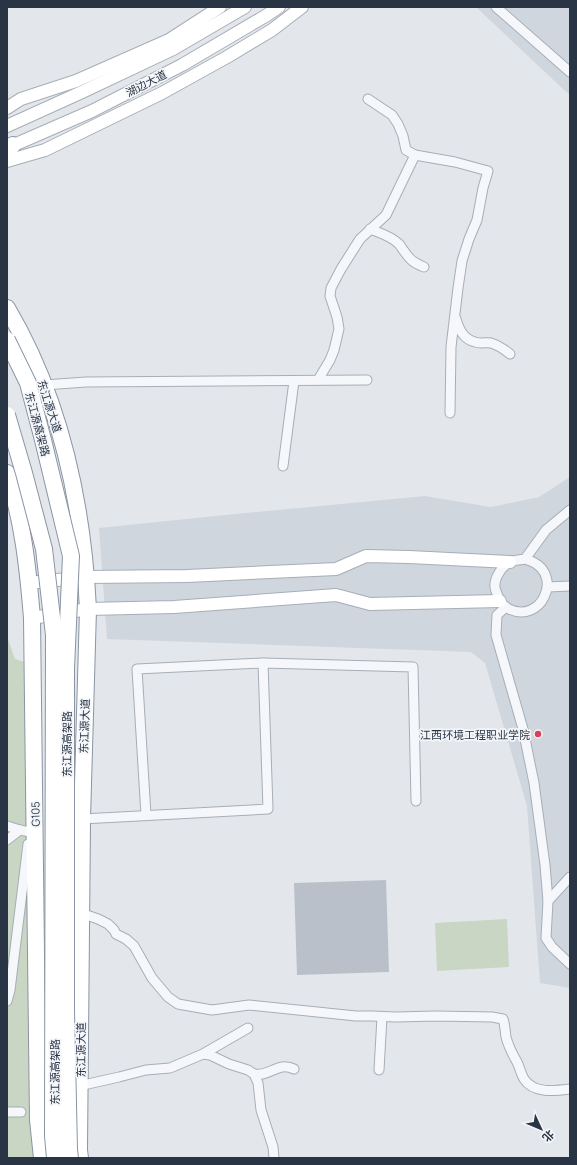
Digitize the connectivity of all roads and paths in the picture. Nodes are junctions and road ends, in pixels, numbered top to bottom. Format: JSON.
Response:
{"nodes":[{"id":1,"x":220,"y":7,"type":"edge"},
{"id":2,"x":245,"y":7,"type":"edge"},
{"id":3,"x":279,"y":7,"type":"edge"},
{"id":4,"x":302,"y":7,"type":"edge"},
{"id":5,"x":496,"y":7,"type":"edge"},
{"id":6,"x":570,"y":72,"type":"edge"},
{"id":7,"x":368,"y":99,"type":"dead end"},
{"id":8,"x":7,"y":108,"type":"edge"},
{"id":9,"x":7,"y":126,"type":"edge"},
{"id":10,"x":9,"y":147,"type":"edge"},
{"id":11,"x":415,"y":155,"type":"junction"},
{"id":12,"x":7,"y":161,"type":"edge"},
{"id":13,"x":370,"y":230,"type":"junction"},
{"id":14,"x":424,"y":267,"type":"dead end"},
{"id":15,"x":7,"y":308,"type":"edge"},
{"id":16,"x":455,"y":314,"type":"junction"},
{"id":17,"x":7,"y":340,"type":"edge"},
{"id":18,"x":510,"y":354,"type":"dead end"},
{"id":19,"x":318,"y":380,"type":"junction"},
{"id":20,"x":366,"y":380,"type":"dead end"},
{"id":21,"x":294,"y":381,"type":"junction"},
{"id":22,"x":44,"y":385,"type":"junction"},
{"id":23,"x":450,"y":413,"type":"dead end"},
{"id":24,"x":7,"y":415,"type":"edge"},
{"id":25,"x":283,"y":466,"type":"dead end"},
{"id":26,"x":7,"y":473,"type":"edge"},
{"id":27,"x":570,"y":510,"type":"edge"},
{"id":28,"x":525,"y":559,"type":"junction"},
{"id":29,"x":510,"y":562,"type":"junction"},
{"id":30,"x":86,"y":578,"type":"junction"},
{"id":31,"x":29,"y":583,"type":"junction"},
{"id":32,"x":570,"y":586,"type":"edge"},
{"id":33,"x":548,"y":587,"type":"junction"},
{"id":34,"x":503,"y":604,"type":"junction"},
{"id":35,"x":88,"y":609,"type":"junction"},
{"id":36,"x":32,"y":618,"type":"junction"},
{"id":37,"x":87,"y":645,"type":"junction"},
{"id":38,"x":263,"y":664,"type":"junction"},
{"id":39,"x":33,"y":678,"type":"junction"},
{"id":40,"x":29,"y":697,"type":"dead end"},
{"id":41,"x":416,"y":801,"type":"dead end"},
{"id":42,"x":146,"y":815,"type":"junction"},
{"id":43,"x":82,"y":819,"type":"junction"},
{"id":44,"x":7,"y":826,"type":"edge"},
{"id":45,"x":20,"y":830,"type":"junction"},
{"id":46,"x":30,"y":832,"type":"junction"},
{"id":47,"x":7,"y":840,"type":"edge"},
{"id":48,"x":570,"y":877,"type":"edge"},
{"id":49,"x":548,"y":901,"type":"junction"},
{"id":50,"x":81,"y":913,"type":"junction"},
{"id":51,"x":60,"y":964,"type":"junction"},
{"id":52,"x":570,"y":964,"type":"edge"},
{"id":53,"x":7,"y":1000,"type":"edge"},
{"id":54,"x":382,"y":1017,"type":"junction"},
{"id":55,"x":248,"y":1028,"type":"dead end"},
{"id":56,"x":203,"y":1054,"type":"junction"},
{"id":57,"x":294,"y":1069,"type":"dead end"},
{"id":58,"x":379,"y":1070,"type":"dead end"},
{"id":59,"x":254,"y":1074,"type":"junction"},
{"id":60,"x":80,"y":1086,"type":"junction"},
{"id":61,"x":570,"y":1089,"type":"edge"},
{"id":62,"x":7,"y":1112,"type":"edge"},
{"id":63,"x":21,"y":1112,"type":"dead end"},
{"id":64,"x":42,"y":1158,"type":"edge"},
{"id":65,"x":55,"y":1158,"type":"edge"},
{"id":66,"x":70,"y":1158,"type":"edge"},
{"id":67,"x":80,"y":1158,"type":"edge"},
{"id":68,"x":274,"y":1158,"type":"edge"}],
"edges":[{"from":1,"to":8,"type":"street"},
{"from":2,"to":9,"type":"street","name":"湖边大道"},
{"from":3,"to":10,"type":"street","name":"湖边大道"},
{"from":4,"to":12,"type":"street"},
{"from":5,"to":6,"type":"street"},
{"from":7,"to":11,"type":"street"},
{"from":11,"to":13,"type":"street"},
{"from":11,"to":16,"type":"street"},
{"from":13,"to":14,"type":"street"},
{"from":13,"to":19,"type":"street"},
{"from":15,"to":22,"type":"highway","name":"东江源大道"},
{"from":16,"to":18,"type":"street"},
{"from":16,"to":23,"type":"street"},
{"from":17,"to":51,"type":"highway","name":"东江源高架路","bridge":true},
{"from":19,"to":20,"type":"street"},
{"from":19,"to":21,"type":"street"},
{"from":21,"to":22,"type":"street"},
{"from":21,"to":25,"type":"street"},
{"from":22,"to":30,"type":"highway","name":"东江源大道"},
{"from":24,"to":51,"type":"highway","name":"东江源高架路","bridge":true},
{"from":26,"to":31,"type":"highway","name":"G105","number":"G105"},
{"from":27,"to":28,"type":"street"},
{"from":28,"to":29,"type":"street"},
{"from":28,"to":33,"type":"street"},
{"from":29,"to":30,"type":"street"},
{"from":29,"to":34,"type":"street"},
{"from":30,"to":31,"type":"street"},
{"from":30,"to":35,"type":"highway","name":"东江源大道"},
{"from":31,"to":36,"type":"highway","name":"G105","number":"G105"},
{"from":32,"to":33,"type":"street"},
{"from":33,"to":34,"type":"street"},
{"from":34,"to":35,"type":"street"},
{"from":34,"to":49,"type":"street"},
{"from":35,"to":36,"type":"street"},
{"from":35,"to":37,"type":"highway","name":"东江源大道"},
{"from":36,"to":39,"type":"highway","name":"G105","number":"G105"},
{"from":37,"to":43,"type":"highway","name":"东江源大道"},
{"from":37,"to":51,"type":"highway","bridge":true},
{"from":38,"to":41,"type":"street"},
{"from":38,"to":42,"type":"street"},
{"from":38,"to":42,"type":"street"},
{"from":39,"to":51,"type":"highway","bridge":true},
{"from":39,"to":64,"type":"highway","name":"G105","number":"G105"},
{"from":40,"to":46,"type":"street"},
{"from":42,"to":43,"type":"street"},
{"from":43,"to":50,"type":"highway","name":"东江源大道"},
{"from":44,"to":45,"type":"street"},
{"from":45,"to":46,"type":"street"},
{"from":45,"to":47,"type":"street"},
{"from":46,"to":53,"type":"street"},
{"from":48,"to":49,"type":"street"},
{"from":49,"to":52,"type":"street"},
{"from":50,"to":54,"type":"street"},
{"from":50,"to":60,"type":"highway","name":"东江源大道"},
{"from":51,"to":65,"type":"highway","name":"东江源高架路","bridge":true},
{"from":51,"to":66,"type":"highway","name":"东江源高架路","bridge":true},
{"from":54,"to":58,"type":"street"},
{"from":54,"to":61,"type":"street"},
{"from":55,"to":56,"type":"street"},
{"from":56,"to":59,"type":"street"},
{"from":56,"to":60,"type":"street"},
{"from":57,"to":59,"type":"street"},
{"from":59,"to":68,"type":"street"},
{"from":60,"to":67,"type":"highway","name":"东江源大道"},
{"from":62,"to":63,"type":"street"}]}
